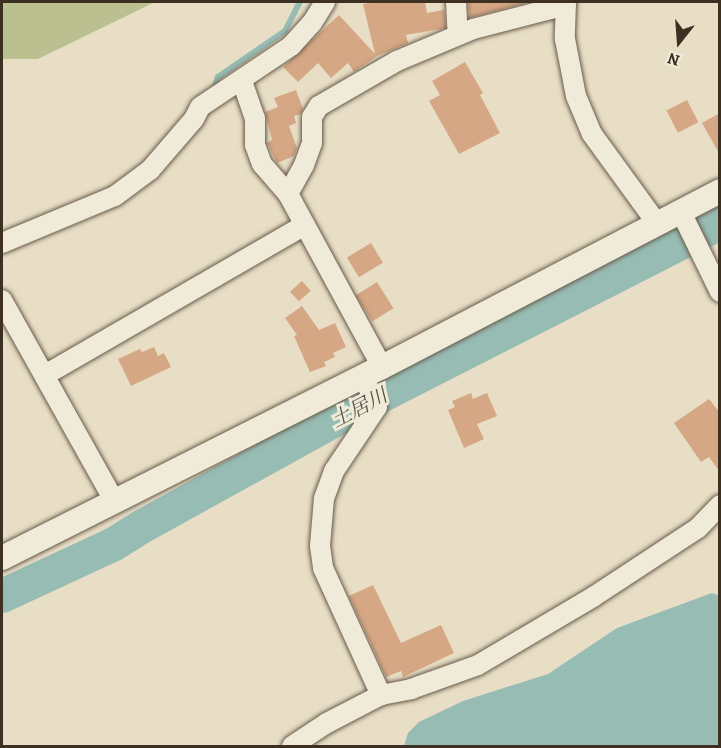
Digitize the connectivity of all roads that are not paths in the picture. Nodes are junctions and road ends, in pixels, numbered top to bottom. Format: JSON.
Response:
{"nodes":[{"id":1,"x":325,"y":2,"type":"edge"},
{"id":2,"x":456,"y":2,"type":"edge"},
{"id":3,"x":566,"y":3,"type":"edge"},
{"id":4,"x":458,"y":35,"type":"junction"},
{"id":5,"x":242,"y":81,"type":"junction"},
{"id":6,"x":720,"y":191,"type":"edge"},
{"id":7,"x":288,"y":194,"type":"junction"},
{"id":8,"x":684,"y":219,"type":"junction"},
{"id":9,"x":305,"y":225,"type":"junction"},
{"id":10,"x":658,"y":225,"type":"junction"},
{"id":11,"x":2,"y":243,"type":"edge"},
{"id":12,"x":720,"y":292,"type":"edge"},
{"id":13,"x":2,"y":300,"type":"edge"},
{"id":14,"x":45,"y":375,"type":"junction"},
{"id":15,"x":371,"y":377,"type":"junction"},
{"id":16,"x":115,"y":502,"type":"junction"},
{"id":17,"x":720,"y":506,"type":"edge"},
{"id":18,"x":2,"y":558,"type":"edge"},
{"id":19,"x":381,"y":694,"type":"junction"},
{"id":20,"x":292,"y":747,"type":"edge"}],
"edges":[{"from":1,"to":5,"type":"street"},
{"from":2,"to":4,"type":"street"},
{"from":3,"to":4,"type":"street"},
{"from":3,"to":10,"type":"street"},
{"from":4,"to":7,"type":"street"},
{"from":5,"to":7,"type":"street"},
{"from":5,"to":11,"type":"street"},
{"from":6,"to":8,"type":"street"},
{"from":7,"to":9,"type":"street"},
{"from":8,"to":10,"type":"street"},
{"from":8,"to":12,"type":"street"},
{"from":9,"to":14,"type":"street"},
{"from":9,"to":15,"type":"street"},
{"from":10,"to":15,"type":"street"},
{"from":13,"to":14,"type":"street"},
{"from":14,"to":16,"type":"street"},
{"from":15,"to":16,"type":"street"},
{"from":15,"to":19,"type":"street"},
{"from":16,"to":18,"type":"street"},
{"from":17,"to":19,"type":"street"},
{"from":19,"to":20,"type":"street"}]}
